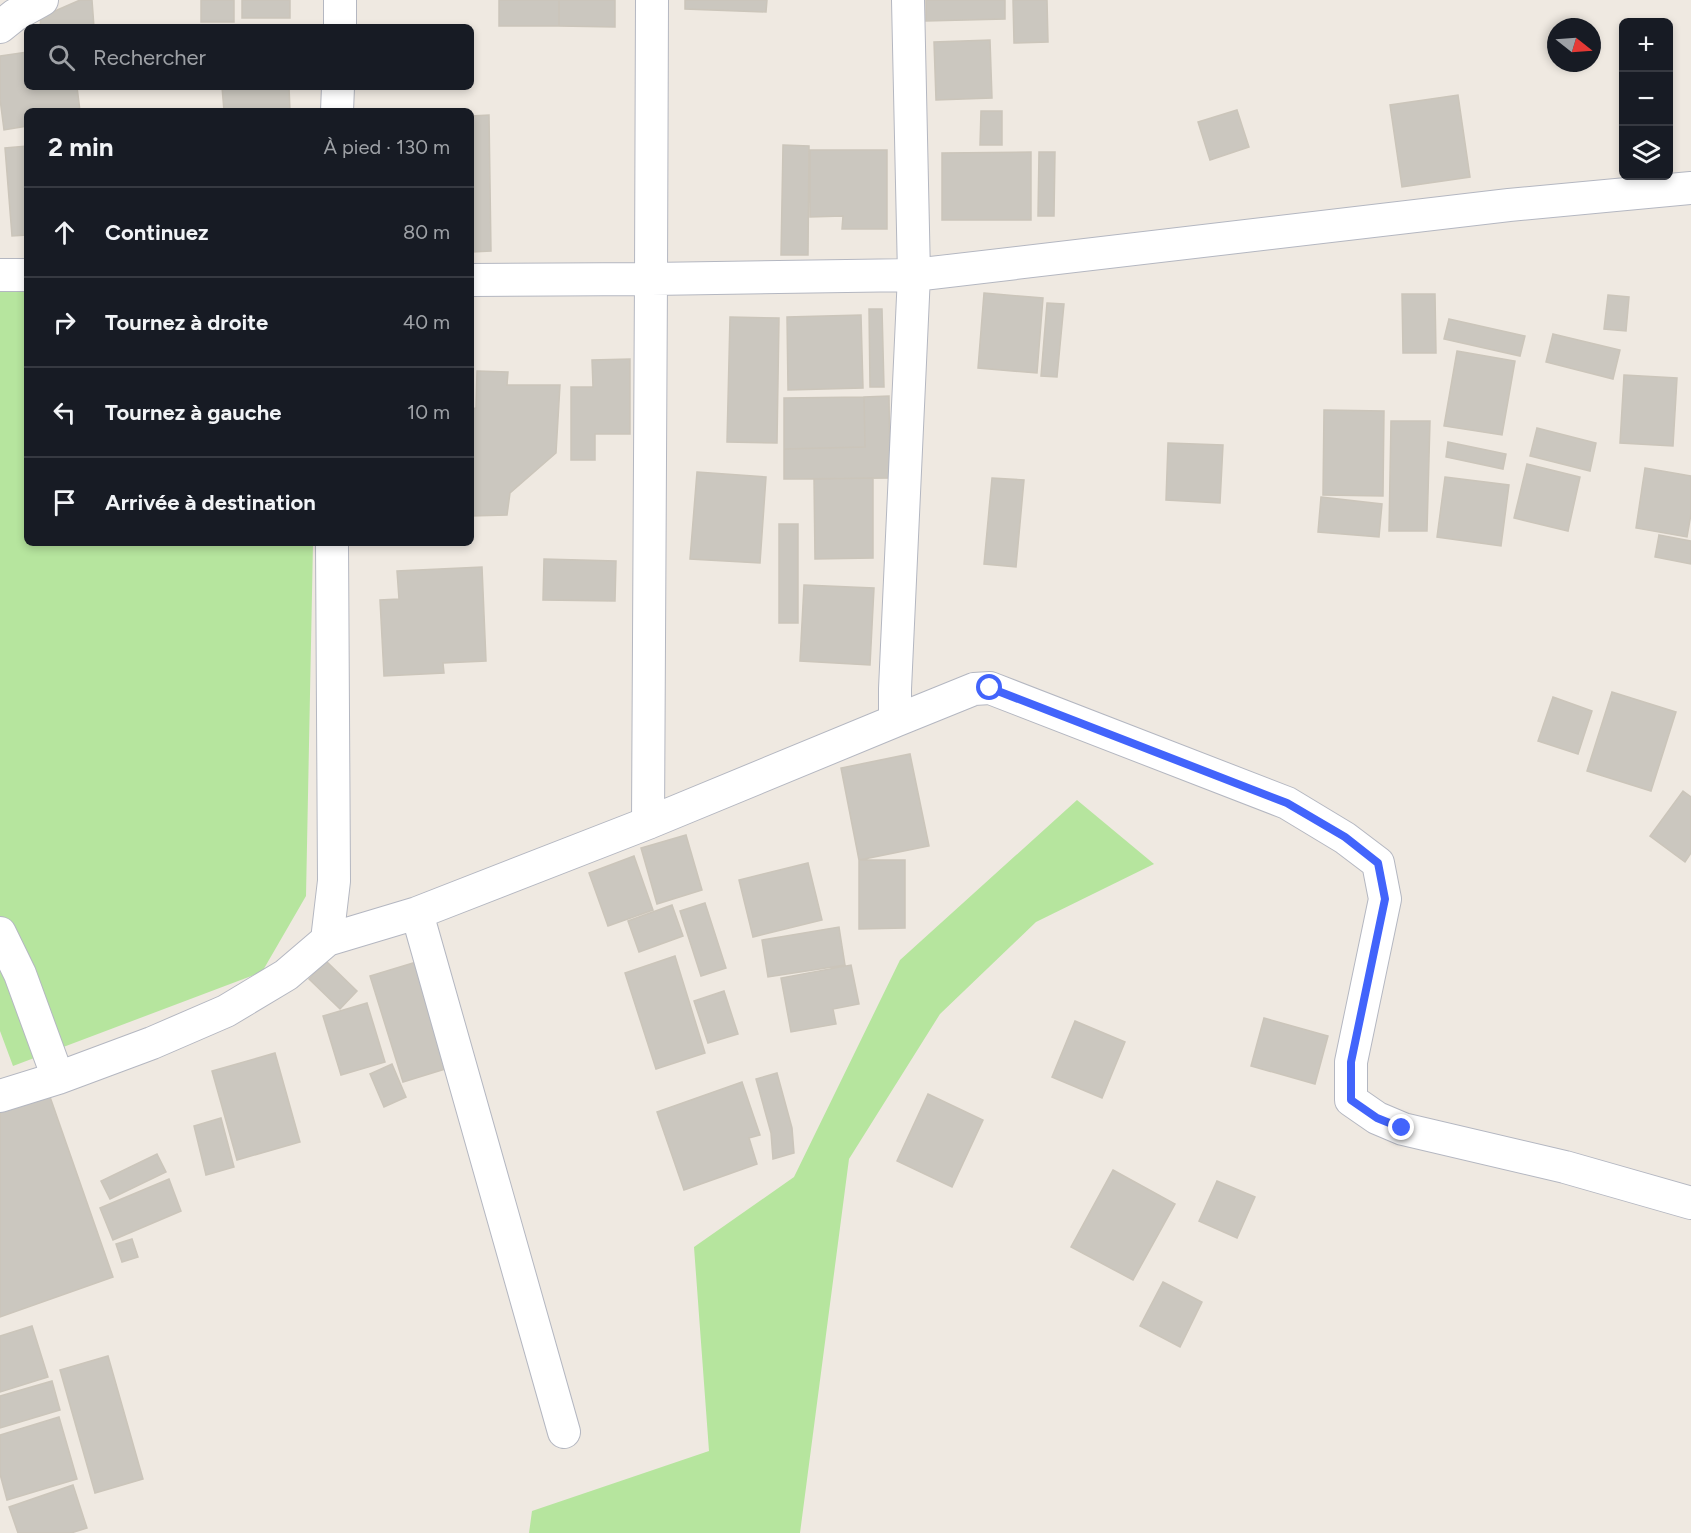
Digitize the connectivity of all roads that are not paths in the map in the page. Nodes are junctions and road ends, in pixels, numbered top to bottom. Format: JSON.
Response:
{"nodes":[{"id":1,"x":42,"y":0,"type":"edge"},
{"id":2,"x":340,"y":0,"type":"edge"},
{"id":3,"x":652,"y":0,"type":"edge"},
{"id":4,"x":908,"y":0,"type":"edge"},
{"id":5,"x":340,"y":24,"type":"edge"},
{"id":6,"x":0,"y":27,"type":"edge"},
{"id":7,"x":338,"y":90,"type":"edge"},
{"id":8,"x":338,"y":108,"type":"edge"},
{"id":9,"x":1691,"y":188,"type":"edge"},
{"id":10,"x":0,"y":275,"type":"edge"},
{"id":11,"x":24,"y":275,"type":"edge"},
{"id":12,"x":914,"y":275,"type":"junction"},
{"id":13,"x":651,"y":279,"type":"junction"},
{"id":14,"x":474,"y":280,"type":"edge"},
{"id":15,"x":332,"y":546,"type":"edge"},
{"id":16,"x":895,"y":721,"type":"junction"},
{"id":17,"x":648,"y":823,"type":"junction"},
{"id":18,"x":417,"y":913,"type":"junction"},
{"id":19,"x":0,"y":933,"type":"edge"},
{"id":20,"x":327,"y":940,"type":"junction"},
{"id":21,"x":58,"y":1078,"type":"junction"},
{"id":22,"x":0,"y":1096,"type":"edge"},
{"id":23,"x":1691,"y":1203,"type":"edge"},
{"id":24,"x":564,"y":1432,"type":"dead end"}],
"edges":[{"from":1,"to":6,"type":"street"},
{"from":2,"to":5,"type":"street"},
{"from":3,"to":13,"type":"street"},
{"from":4,"to":12,"type":"street"},
{"from":7,"to":8,"type":"street"},
{"from":9,"to":12,"type":"street"},
{"from":10,"to":11,"type":"street"},
{"from":12,"to":13,"type":"street"},
{"from":12,"to":16,"type":"street"},
{"from":13,"to":14,"type":"street"},
{"from":13,"to":17,"type":"street"},
{"from":15,"to":20,"type":"street"},
{"from":16,"to":17,"type":"street"},
{"from":16,"to":23,"type":"street"},
{"from":17,"to":18,"type":"street"},
{"from":18,"to":20,"type":"street"},
{"from":18,"to":24,"type":"street"},
{"from":19,"to":21,"type":"street"},
{"from":20,"to":21,"type":"street"},
{"from":21,"to":22,"type":"street"}]}
